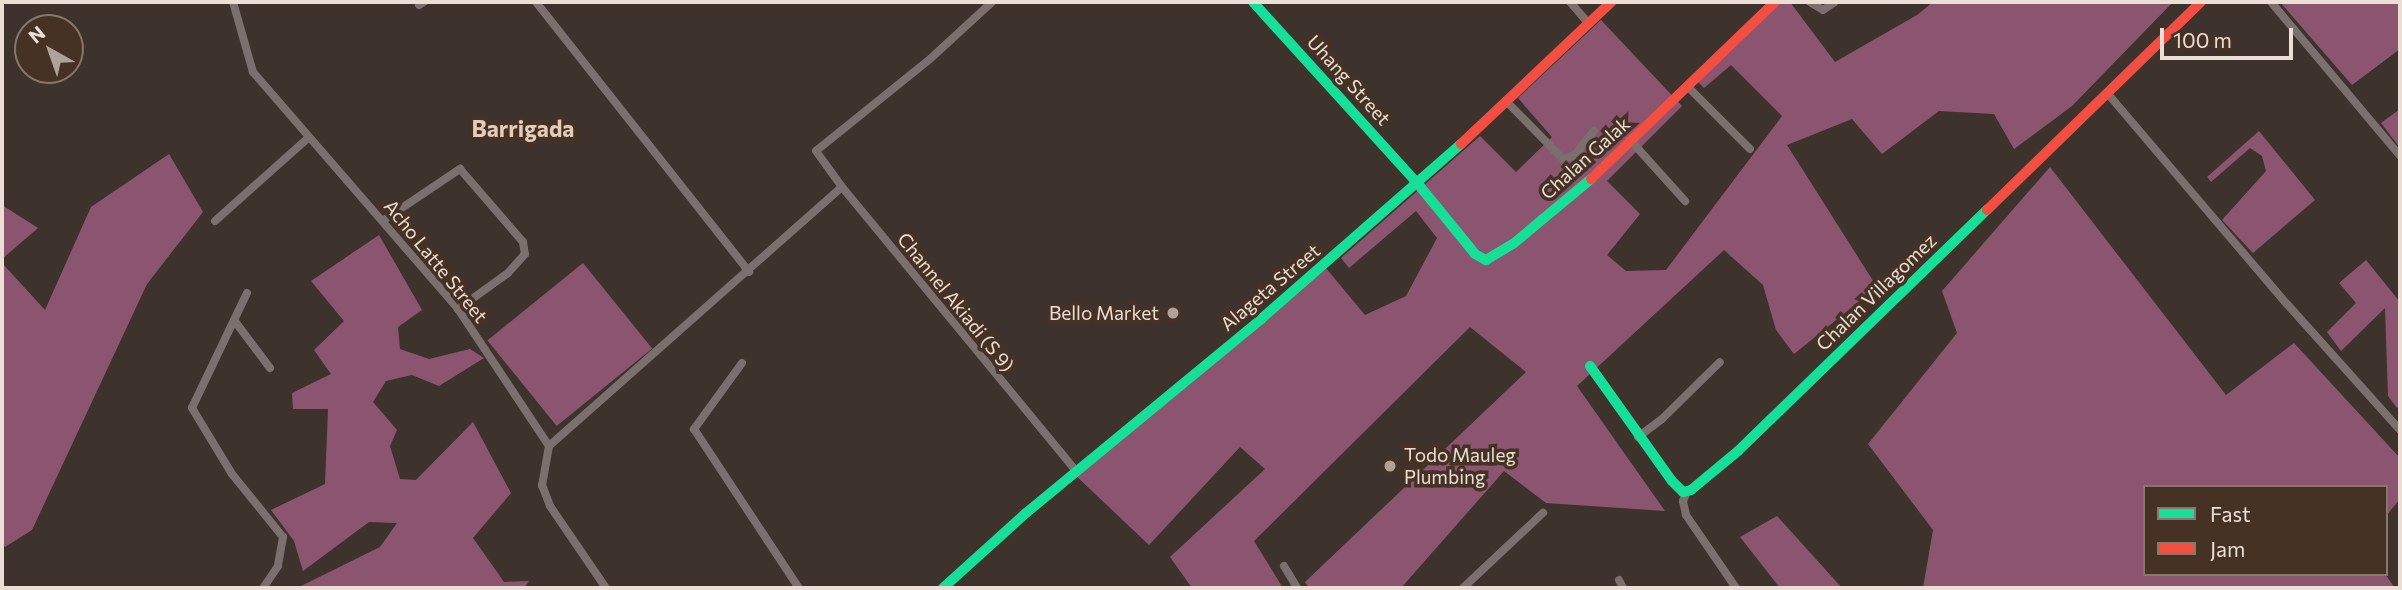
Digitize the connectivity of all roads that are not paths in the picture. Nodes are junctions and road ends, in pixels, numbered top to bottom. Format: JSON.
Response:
{"nodes":[{"id":1,"x":233,"y":2,"type":"edge"},
{"id":2,"x":536,"y":2,"type":"edge"},
{"id":3,"x":992,"y":2,"type":"edge"},
{"id":4,"x":1253,"y":2,"type":"edge"},
{"id":5,"x":1570,"y":2,"type":"edge"},
{"id":6,"x":1611,"y":2,"type":"edge"},
{"id":7,"x":1774,"y":2,"type":"edge"},
{"id":8,"x":1810,"y":2,"type":"edge"},
{"id":9,"x":1835,"y":2,"type":"edge"},
{"id":10,"x":2201,"y":2,"type":"edge"},
{"id":11,"x":2271,"y":2,"type":"edge"},
{"id":12,"x":1588,"y":23,"type":"junction"},
{"id":13,"x":1687,"y":86,"type":"junction"},
{"id":14,"x":2108,"y":94,"type":"junction"},
{"id":15,"x":1506,"y":101,"type":"junction"},
{"id":16,"x":1594,"y":131,"type":"dead end"},
{"id":17,"x":308,"y":138,"type":"junction"},
{"id":18,"x":1631,"y":141,"type":"junction"},
{"id":19,"x":1751,"y":149,"type":"dead end"},
{"id":20,"x":2400,"y":156,"type":"edge"},
{"id":21,"x":1418,"y":184,"type":"junction"},
{"id":22,"x":842,"y":187,"type":"junction"},
{"id":23,"x":1685,"y":201,"type":"dead end"},
{"id":24,"x":384,"y":220,"type":"junction"},
{"id":25,"x":215,"y":221,"type":"dead end"},
{"id":26,"x":749,"y":272,"type":"junction"},
{"id":27,"x":247,"y":293,"type":"dead end"},
{"id":28,"x":458,"y":309,"type":"junction"},
{"id":29,"x":234,"y":320,"type":"junction"},
{"id":30,"x":1720,"y":362,"type":"dead end"},
{"id":31,"x":742,"y":363,"type":"dead end"},
{"id":32,"x":1590,"y":366,"type":"dead end"},
{"id":33,"x":270,"y":368,"type":"dead end"},
{"id":34,"x":2400,"y":429,"type":"edge"},
{"id":35,"x":1639,"y":437,"type":"junction"},
{"id":36,"x":549,"y":446,"type":"junction"},
{"id":37,"x":1076,"y":471,"type":"junction"},
{"id":38,"x":1687,"y":492,"type":"junction"},
{"id":39,"x":1543,"y":513,"type":"dead end"},
{"id":40,"x":1284,"y":566,"type":"dead end"},
{"id":41,"x":262,"y":588,"type":"edge"},
{"id":42,"x":606,"y":588,"type":"edge"},
{"id":43,"x":799,"y":588,"type":"edge"},
{"id":44,"x":943,"y":588,"type":"edge"},
{"id":45,"x":1297,"y":588,"type":"edge"},
{"id":46,"x":1463,"y":588,"type":"edge"},
{"id":47,"x":1736,"y":588,"type":"edge"}],
"edges":[{"from":1,"to":17,"type":"street","name":"Acho Latte Street"},
{"from":2,"to":26,"type":"street"},
{"from":3,"to":22,"type":"street","name":"Channel Akiadi (S 9)"},
{"from":4,"to":21,"type":"street","name":"Uhang Street"},
{"from":5,"to":12,"type":"street"},
{"from":6,"to":12,"type":"street","name":"Alageta Street"},
{"from":7,"to":13,"type":"street","name":"Chalan Galak"},
{"from":8,"to":9,"type":"street"},
{"from":10,"to":14,"type":"street","name":"Chalan Villagomez"},
{"from":11,"to":20,"type":"street"},
{"from":12,"to":15,"type":"street","name":"Alageta Street"},
{"from":13,"to":18,"type":"street","name":"Chalan Galak"},
{"from":13,"to":19,"type":"street"},
{"from":14,"to":34,"type":"street"},
{"from":14,"to":38,"type":"street","name":"Chalan Villagomez"},
{"from":15,"to":16,"type":"street"},
{"from":15,"to":21,"type":"street","name":"Alageta Street"},
{"from":17,"to":24,"type":"street","name":"Acho Latte Street"},
{"from":17,"to":25,"type":"street"},
{"from":18,"to":21,"type":"street","name":"Chalan Galak"},
{"from":18,"to":23,"type":"street"},
{"from":21,"to":37,"type":"street","name":"Alageta Street"},
{"from":22,"to":26,"type":"street"},
{"from":22,"to":37,"type":"street","name":"Channel Akiadi (S 9)"},
{"from":24,"to":28,"type":"street","name":"Acho Latte Street"},
{"from":24,"to":28,"type":"street"},
{"from":26,"to":36,"type":"street"},
{"from":27,"to":29,"type":"street"},
{"from":28,"to":36,"type":"street","name":"Acho Latte Street"},
{"from":29,"to":33,"type":"street"},
{"from":29,"to":41,"type":"street"},
{"from":30,"to":35,"type":"street"},
{"from":31,"to":43,"type":"street"},
{"from":32,"to":35,"type":"street"},
{"from":35,"to":38,"type":"street"},
{"from":36,"to":42,"type":"street"},
{"from":37,"to":44,"type":"street","name":"Alageta Street"},
{"from":38,"to":47,"type":"street"},
{"from":39,"to":46,"type":"street"},
{"from":40,"to":45,"type":"street"}]}
